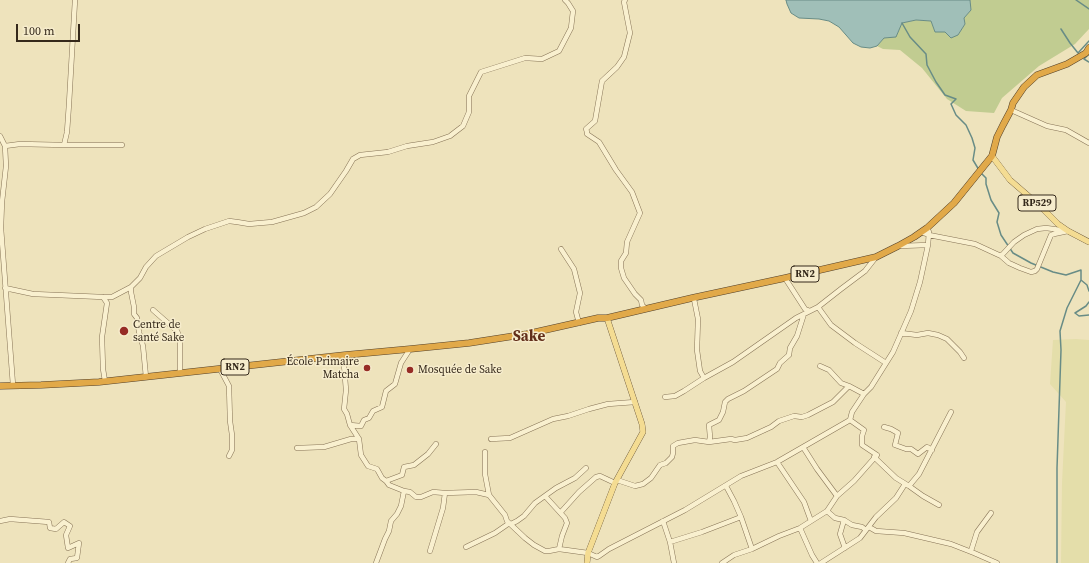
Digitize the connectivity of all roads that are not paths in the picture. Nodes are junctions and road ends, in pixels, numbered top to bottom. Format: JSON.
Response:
{"nodes":[{"id":1,"x":75,"y":0,"type":"edge"},
{"id":2,"x":565,"y":0,"type":"edge"},
{"id":3,"x":625,"y":0,"type":"edge"},
{"id":4,"x":1089,"y":48,"type":"edge"},
{"id":5,"x":1011,"y":110,"type":"junction"},
{"id":6,"x":0,"y":136,"type":"edge"},
{"id":7,"x":1089,"y":143,"type":"edge"},
{"id":8,"x":64,"y":145,"type":"junction"},
{"id":9,"x":122,"y":145,"type":"dead end"},
{"id":10,"x":5,"y":146,"type":"junction"},
{"id":11,"x":992,"y":156,"type":"junction"},
{"id":12,"x":1,"y":202,"type":"edge"},
{"id":13,"x":927,"y":228,"type":"junction"},
{"id":14,"x":1046,"y":228,"type":"junction"},
{"id":15,"x":1068,"y":231,"type":"junction"},
{"id":16,"x":921,"y":232,"type":"junction"},
{"id":17,"x":929,"y":235,"type":"junction"},
{"id":18,"x":1051,"y":236,"type":"junction"},
{"id":19,"x":1089,"y":242,"type":"edge"},
{"id":20,"x":928,"y":245,"type":"junction"},
{"id":21,"x":898,"y":246,"type":"junction"},
{"id":22,"x":561,"y":249,"type":"dead end"},
{"id":23,"x":1001,"y":256,"type":"junction"},
{"id":24,"x":876,"y":257,"type":"junction"},
{"id":25,"x":785,"y":278,"type":"junction"},
{"id":26,"x":2,"y":279,"type":"edge"},
{"id":27,"x":131,"y":287,"type":"junction"},
{"id":28,"x":5,"y":288,"type":"junction"},
{"id":29,"x":103,"y":297,"type":"junction"},
{"id":30,"x":692,"y":298,"type":"junction"},
{"id":31,"x":818,"y":307,"type":"junction"},
{"id":32,"x":645,"y":308,"type":"junction"},
{"id":33,"x":153,"y":310,"type":"dead end"},
{"id":34,"x":810,"y":311,"type":"junction"},
{"id":35,"x":804,"y":314,"type":"junction"},
{"id":36,"x":607,"y":318,"type":"junction"},
{"id":37,"x":579,"y":323,"type":"junction"},
{"id":38,"x":902,"y":333,"type":"junction"},
{"id":39,"x":410,"y":350,"type":"junction"},
{"id":40,"x":345,"y":355,"type":"junction"},
{"id":41,"x":964,"y":358,"type":"dead end"},
{"id":42,"x":886,"y":363,"type":"junction"},
{"id":43,"x":820,"y":366,"type":"dead end"},
{"id":44,"x":220,"y":368,"type":"junction"},
{"id":45,"x":180,"y":373,"type":"junction"},
{"id":46,"x":146,"y":377,"type":"junction"},
{"id":47,"x":704,"y":378,"type":"junction"},
{"id":48,"x":105,"y":381,"type":"junction"},
{"id":49,"x":13,"y":385,"type":"junction"},
{"id":50,"x":0,"y":386,"type":"edge"},
{"id":51,"x":849,"y":386,"type":"junction"},
{"id":52,"x":864,"y":394,"type":"junction"},
{"id":53,"x":665,"y":398,"type":"dead end"},
{"id":54,"x":635,"y":402,"type":"junction"},
{"id":55,"x":951,"y":412,"type":"dead end"},
{"id":56,"x":850,"y":420,"type":"junction"},
{"id":57,"x":350,"y":426,"type":"junction"},
{"id":58,"x":884,"y":426,"type":"dead end"},
{"id":59,"x":359,"y":439,"type":"junction"},
{"id":60,"x":490,"y":439,"type":"dead end"},
{"id":61,"x":709,"y":442,"type":"junction"},
{"id":62,"x":436,"y":444,"type":"dead end"},
{"id":63,"x":803,"y":447,"type":"junction"},
{"id":64,"x":297,"y":448,"type":"dead end"},
{"id":65,"x":932,"y":450,"type":"junction"},
{"id":66,"x":484,"y":452,"type":"dead end"},
{"id":67,"x":229,"y":456,"type":"dead end"},
{"id":68,"x":874,"y":457,"type":"junction"},
{"id":69,"x":777,"y":462,"type":"junction"},
{"id":70,"x":586,"y":468,"type":"dead end"},
{"id":71,"x":386,"y":481,"type":"junction"},
{"id":72,"x":616,"y":482,"type":"junction"},
{"id":73,"x":907,"y":485,"type":"junction"},
{"id":74,"x":726,"y":486,"type":"junction"},
{"id":75,"x":404,"y":491,"type":"junction"},
{"id":76,"x":445,"y":493,"type":"junction"},
{"id":77,"x":489,"y":495,"type":"junction"},
{"id":78,"x":545,"y":496,"type":"junction"},
{"id":79,"x":837,"y":496,"type":"junction"},
{"id":80,"x":939,"y":504,"type":"dead end"},
{"id":81,"x":561,"y":512,"type":"junction"},
{"id":82,"x":827,"y":512,"type":"junction"},
{"id":83,"x":991,"y":513,"type":"dead end"},
{"id":84,"x":741,"y":517,"type":"junction"},
{"id":85,"x":844,"y":520,"type":"junction"},
{"id":86,"x":0,"y":521,"type":"edge"},
{"id":87,"x":812,"y":521,"type":"junction"},
{"id":88,"x":663,"y":522,"type":"junction"},
{"id":89,"x":511,"y":524,"type":"junction"},
{"id":90,"x":800,"y":528,"type":"junction"},
{"id":91,"x":867,"y":529,"type":"junction"},
{"id":92,"x":670,"y":542,"type":"junction"},
{"id":93,"x":466,"y":547,"type":"dead end"},
{"id":94,"x":845,"y":548,"type":"junction"},
{"id":95,"x":559,"y":549,"type":"junction"},
{"id":96,"x":752,"y":549,"type":"junction"},
{"id":97,"x":430,"y":551,"type":"dead end"},
{"id":98,"x":971,"y":551,"type":"junction"},
{"id":99,"x":588,"y":553,"type":"junction"},
{"id":100,"x":68,"y":563,"type":"edge"},
{"id":101,"x":376,"y":563,"type":"edge"},
{"id":102,"x":586,"y":563,"type":"edge"},
{"id":103,"x":674,"y":563,"type":"edge"},
{"id":104,"x":722,"y":563,"type":"edge"},
{"id":105,"x":817,"y":563,"type":"edge"},
{"id":106,"x":821,"y":563,"type":"edge"},
{"id":107,"x":997,"y":563,"type":"edge"}],
"edges":[{"from":1,"to":8,"type":"street"},
{"from":2,"to":27,"type":"street"},
{"from":3,"to":32,"type":"street"},
{"from":4,"to":5,"type":"highway","number":"RN2"},
{"from":5,"to":7,"type":"street"},
{"from":5,"to":11,"type":"highway","number":"RN2"},
{"from":6,"to":10,"type":"street"},
{"from":8,"to":9,"type":"street"},
{"from":8,"to":10,"type":"street"},
{"from":10,"to":12,"type":"street"},
{"from":11,"to":13,"type":"highway","number":"RN2"},
{"from":11,"to":15,"type":"main road","number":"RP529"},
{"from":12,"to":26,"type":"street"},
{"from":13,"to":16,"type":"highway","number":"RN2"},
{"from":13,"to":17,"type":"street"},
{"from":14,"to":15,"type":"street"},
{"from":14,"to":18,"type":"street"},
{"from":14,"to":23,"type":"street"},
{"from":15,"to":18,"type":"street"},
{"from":15,"to":19,"type":"main road","number":"RP529"},
{"from":16,"to":17,"type":"street"},
{"from":16,"to":21,"type":"highway","number":"RN2"},
{"from":17,"to":20,"type":"street"},
{"from":17,"to":23,"type":"street"},
{"from":18,"to":23,"type":"street"},
{"from":20,"to":21,"type":"street"},
{"from":20,"to":38,"type":"street"},
{"from":21,"to":24,"type":"highway","number":"RN2"},
{"from":22,"to":37,"type":"street"},
{"from":24,"to":25,"type":"highway","number":"RN2"},
{"from":24,"to":31,"type":"street"},
{"from":25,"to":30,"type":"highway","number":"RN2"},
{"from":25,"to":34,"type":"street"},
{"from":26,"to":28,"type":"street"},
{"from":27,"to":29,"type":"street"},
{"from":27,"to":46,"type":"street"},
{"from":28,"to":29,"type":"street"},
{"from":28,"to":49,"type":"street"},
{"from":29,"to":48,"type":"street"},
{"from":30,"to":32,"type":"highway","number":"RN2"},
{"from":30,"to":47,"type":"street"},
{"from":31,"to":34,"type":"street"},
{"from":31,"to":42,"type":"street"},
{"from":32,"to":36,"type":"highway","number":"RN2"},
{"from":33,"to":45,"type":"street"},
{"from":34,"to":35,"type":"street"},
{"from":35,"to":47,"type":"street"},
{"from":35,"to":61,"type":"street"},
{"from":36,"to":37,"type":"highway","number":"RN2"},
{"from":36,"to":54,"type":"main road"},
{"from":37,"to":39,"type":"highway","number":"RN2"},
{"from":38,"to":41,"type":"street"},
{"from":38,"to":42,"type":"street"},
{"from":39,"to":40,"type":"highway","number":"RN2"},
{"from":39,"to":57,"type":"street"},
{"from":40,"to":44,"type":"highway","number":"RN2"},
{"from":40,"to":57,"type":"street"},
{"from":42,"to":52,"type":"street"},
{"from":43,"to":51,"type":"street"},
{"from":44,"to":45,"type":"highway","number":"RN2"},
{"from":44,"to":67,"type":"street"},
{"from":45,"to":46,"type":"highway","number":"RN2"},
{"from":46,"to":48,"type":"highway","number":"RN2"},
{"from":47,"to":53,"type":"street"},
{"from":48,"to":49,"type":"highway","number":"RN2"},
{"from":49,"to":50,"type":"highway","number":"RN2"},
{"from":51,"to":52,"type":"street"},
{"from":51,"to":61,"type":"street"},
{"from":52,"to":56,"type":"street"},
{"from":54,"to":60,"type":"street"},
{"from":54,"to":72,"type":"main road"},
{"from":55,"to":65,"type":"street"},
{"from":56,"to":63,"type":"street"},
{"from":56,"to":68,"type":"street"},
{"from":57,"to":59,"type":"street"},
{"from":58,"to":65,"type":"street"},
{"from":59,"to":64,"type":"street"},
{"from":59,"to":71,"type":"street"},
{"from":61,"to":72,"type":"street"},
{"from":62,"to":71,"type":"street"},
{"from":63,"to":69,"type":"street"},
{"from":63,"to":79,"type":"street"},
{"from":65,"to":73,"type":"street"},
{"from":66,"to":77,"type":"street"},
{"from":68,"to":73,"type":"street"},
{"from":68,"to":79,"type":"street"},
{"from":69,"to":74,"type":"street"},
{"from":69,"to":87,"type":"street"},
{"from":70,"to":78,"type":"street"},
{"from":71,"to":75,"type":"street"},
{"from":72,"to":81,"type":"street"},
{"from":72,"to":99,"type":"main road"},
{"from":73,"to":80,"type":"street"},
{"from":73,"to":91,"type":"street"},
{"from":74,"to":84,"type":"street"},
{"from":74,"to":88,"type":"street"},
{"from":75,"to":76,"type":"street"},
{"from":75,"to":101,"type":"street"},
{"from":76,"to":77,"type":"street"},
{"from":76,"to":97,"type":"street"},
{"from":77,"to":89,"type":"street"},
{"from":78,"to":81,"type":"street"},
{"from":78,"to":89,"type":"street"},
{"from":79,"to":82,"type":"street"},
{"from":81,"to":95,"type":"street"},
{"from":82,"to":85,"type":"street"},
{"from":82,"to":87,"type":"street"},
{"from":83,"to":98,"type":"street"},
{"from":84,"to":92,"type":"street"},
{"from":84,"to":96,"type":"street"},
{"from":85,"to":91,"type":"street"},
{"from":85,"to":94,"type":"street"},
{"from":86,"to":100,"type":"street"},
{"from":87,"to":90,"type":"street"},
{"from":88,"to":92,"type":"street"},
{"from":88,"to":99,"type":"street"},
{"from":89,"to":93,"type":"street"},
{"from":89,"to":95,"type":"street"},
{"from":90,"to":96,"type":"street"},
{"from":90,"to":105,"type":"street"},
{"from":91,"to":94,"type":"street"},
{"from":91,"to":98,"type":"street"},
{"from":92,"to":103,"type":"street"},
{"from":94,"to":106,"type":"street"},
{"from":95,"to":99,"type":"street"},
{"from":96,"to":104,"type":"street"},
{"from":98,"to":107,"type":"street"},
{"from":99,"to":102,"type":"main road"}]}
